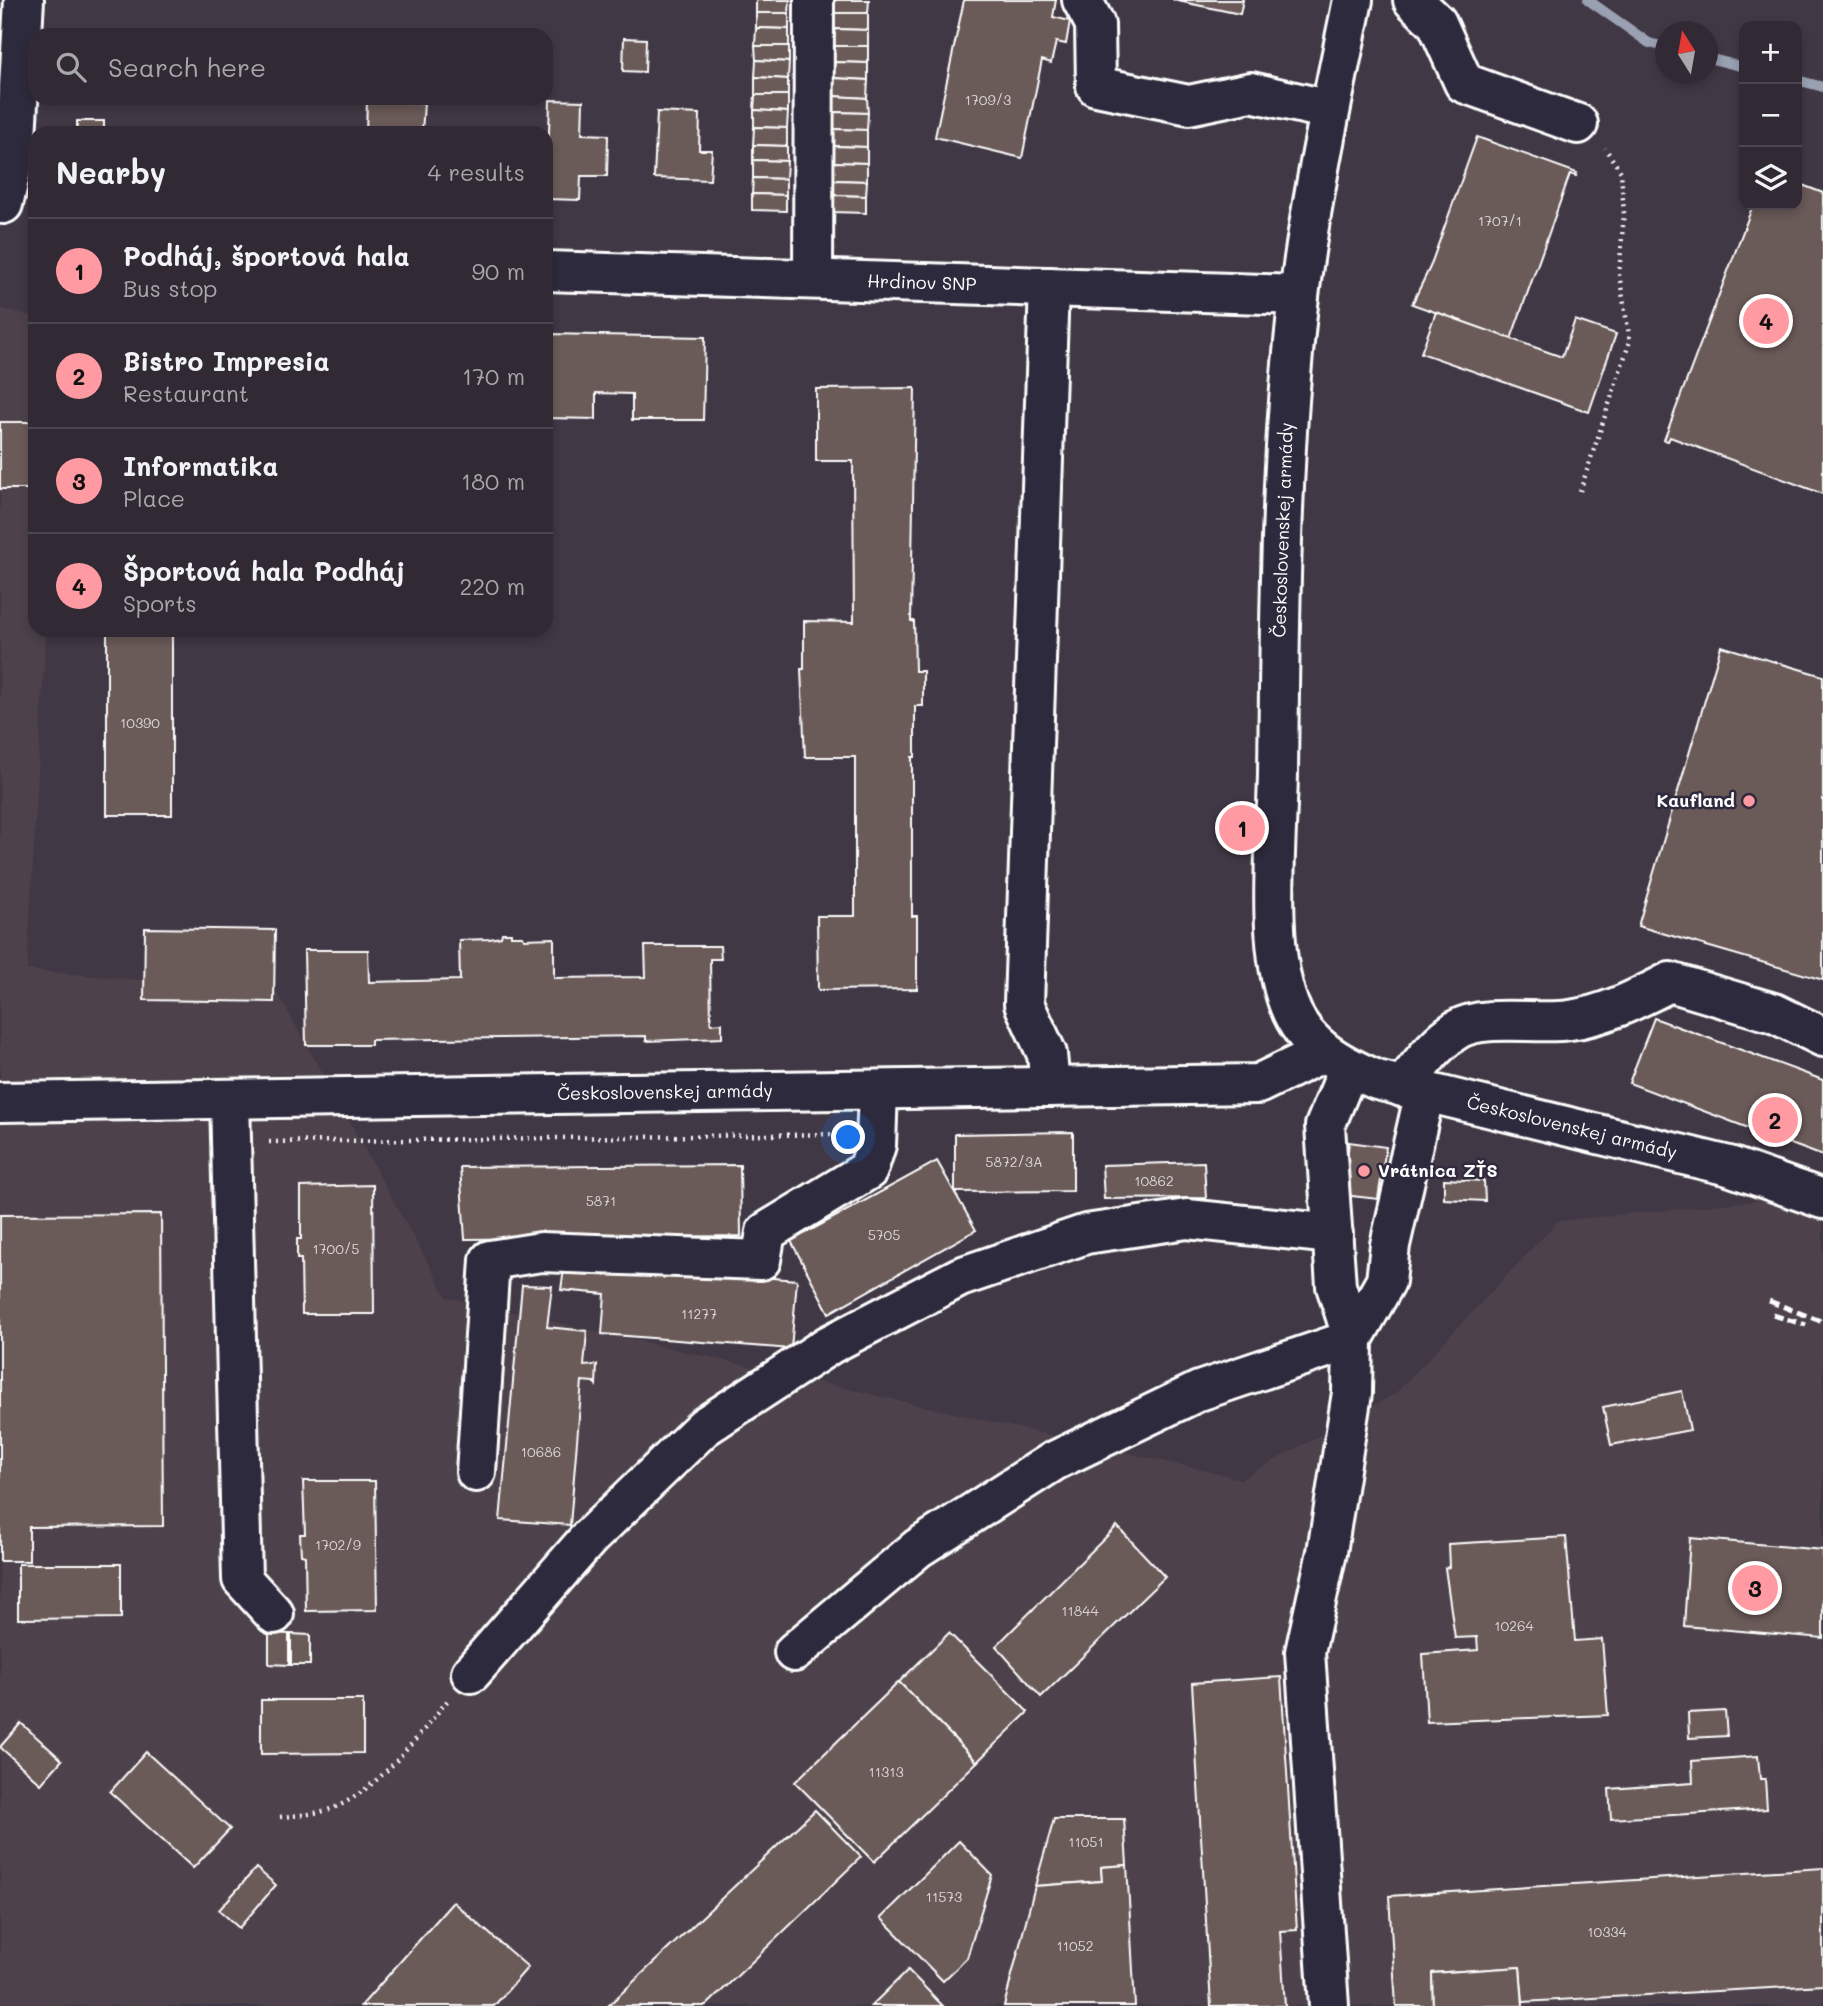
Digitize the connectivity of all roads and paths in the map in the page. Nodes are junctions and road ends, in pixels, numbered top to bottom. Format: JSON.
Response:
{"nodes":[{"id":1,"x":24,"y":0,"type":"edge"},
{"id":2,"x":814,"y":0,"type":"edge"},
{"id":3,"x":1083,"y":0,"type":"edge"},
{"id":4,"x":1353,"y":0,"type":"edge"},
{"id":5,"x":1413,"y":0,"type":"edge"},
{"id":6,"x":1331,"y":110,"type":"junction"},
{"id":7,"x":1578,"y":124,"type":"joint"},
{"id":8,"x":13,"y":206,"type":"edge"},
{"id":9,"x":553,"y":271,"type":"edge"},
{"id":10,"x":813,"y":279,"type":"junction"},
{"id":11,"x":1049,"y":287,"type":"junction"},
{"id":12,"x":1299,"y":295,"type":"junction"},
{"id":13,"x":1580,"y":491,"type":"dead end"},
{"id":14,"x":1823,"y":1037,"type":"edge"},
{"id":15,"x":1337,"y":1060,"type":"junction"},
{"id":16,"x":1050,"y":1087,"type":"junction"},
{"id":17,"x":878,"y":1090,"type":"junction"},
{"id":18,"x":1413,"y":1090,"type":"junction"},
{"id":19,"x":230,"y":1099,"type":"junction"},
{"id":20,"x":0,"y":1102,"type":"edge"},
{"id":21,"x":852,"y":1134,"type":"dead end"},
{"id":22,"x":232,"y":1142,"type":"junction"},
{"id":23,"x":1823,"y":1199,"type":"edge"},
{"id":24,"x":1333,"y":1234,"type":"junction"},
{"id":25,"x":1353,"y":1339,"type":"junction"},
{"id":26,"x":476,"y":1472,"type":"dead end"},
{"id":27,"x":274,"y":1614,"type":"dead end"},
{"id":28,"x":794,"y":1652,"type":"dead end"},
{"id":29,"x":471,"y":1673,"type":"joint"},
{"id":30,"x":280,"y":1817,"type":"dead end"},
{"id":31,"x":1329,"y":2006,"type":"edge"}],
"edges":[{"from":1,"to":8,"type":"street"},
{"from":2,"to":10,"type":"street"},
{"from":3,"to":6,"type":"street"},
{"from":4,"to":6,"type":"street","name":"Československej armády"},
{"from":5,"to":7,"type":"street"},
{"from":6,"to":12,"type":"street","name":"Československej armády"},
{"from":7,"to":13,"type":"path"},
{"from":9,"to":10,"type":"street","name":"Hrdinov SNP"},
{"from":10,"to":11,"type":"street","name":"Hrdinov SNP"},
{"from":11,"to":12,"type":"street","name":"Hrdinov SNP"},
{"from":11,"to":16,"type":"street"},
{"from":12,"to":15,"type":"street","name":"Československej armády"},
{"from":14,"to":18,"type":"street"},
{"from":15,"to":16,"type":"street","name":"Československej armády"},
{"from":15,"to":18,"type":"street","name":"Československej armády"},
{"from":15,"to":24,"type":"street"},
{"from":16,"to":17,"type":"street","name":"Československej armády"},
{"from":17,"to":19,"type":"street","name":"Československej armády"},
{"from":17,"to":26,"type":"street"},
{"from":18,"to":23,"type":"street","name":"Československej armády"},
{"from":18,"to":25,"type":"street"},
{"from":19,"to":20,"type":"street","name":"Československej armády"},
{"from":19,"to":22,"type":"street"},
{"from":21,"to":22,"type":"path"},
{"from":22,"to":27,"type":"street"},
{"from":24,"to":25,"type":"street"},
{"from":24,"to":29,"type":"street"},
{"from":25,"to":28,"type":"street"},
{"from":25,"to":31,"type":"street"},
{"from":29,"to":30,"type":"path"}]}
